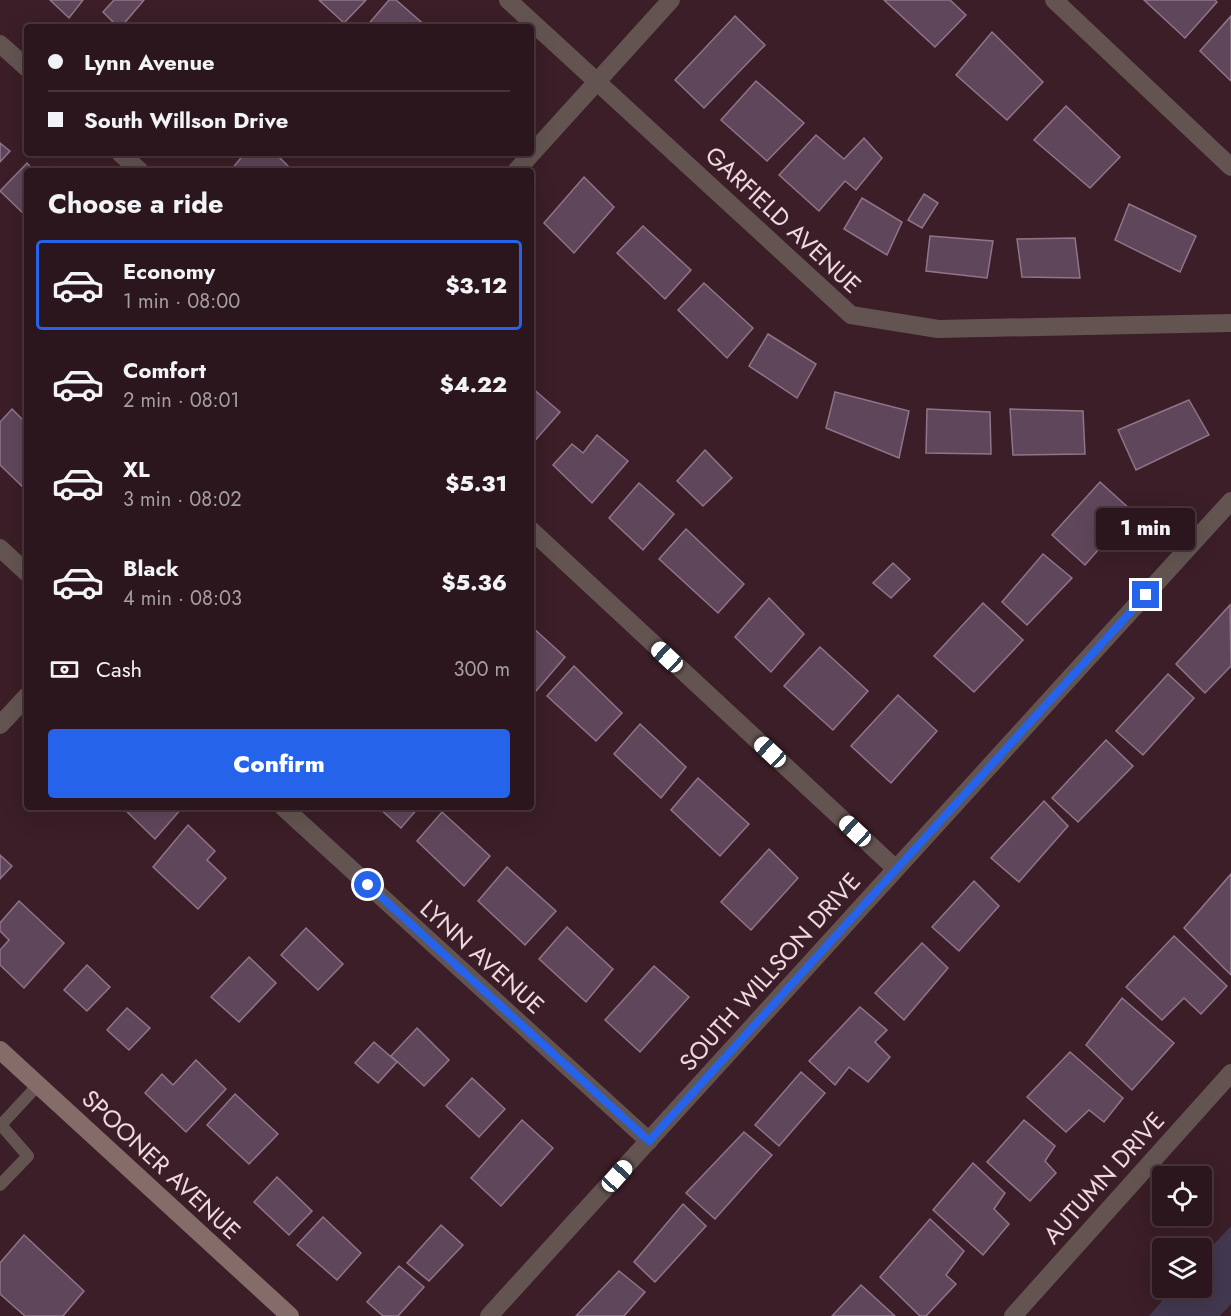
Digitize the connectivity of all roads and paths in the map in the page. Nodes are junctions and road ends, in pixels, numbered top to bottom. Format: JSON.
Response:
{"nodes":[{"id":1,"x":508,"y":0,"type":"edge"},
{"id":2,"x":671,"y":0,"type":"edge"},
{"id":3,"x":1054,"y":0,"type":"edge"},
{"id":4,"x":0,"y":44,"type":"edge"},
{"id":5,"x":24,"y":65,"type":"edge"},
{"id":6,"x":598,"y":82,"type":"junction"},
{"id":7,"x":534,"y":151,"type":"edge"},
{"id":8,"x":123,"y":156,"type":"edge"},
{"id":9,"x":530,"y":156,"type":"edge"},
{"id":10,"x":1231,"y":167,"type":"edge"},
{"id":11,"x":137,"y":168,"type":"edge"},
{"id":12,"x":519,"y":168,"type":"edge"},
{"id":13,"x":1231,"y":323,"type":"edge"},
{"id":14,"x":1231,"y":501,"type":"edge"},
{"id":15,"x":534,"y":533,"type":"edge"},
{"id":16,"x":0,"y":548,"type":"edge"},
{"id":17,"x":24,"y":570,"type":"edge"},
{"id":18,"x":24,"y":699,"type":"edge"},
{"id":19,"x":0,"y":725,"type":"edge"},
{"id":20,"x":286,"y":810,"type":"edge"},
{"id":21,"x":896,"y":869,"type":"junction"},
{"id":22,"x":0,"y":1050,"type":"edge"},
{"id":23,"x":1231,"y":1072,"type":"edge"},
{"id":24,"x":38,"y":1084,"type":"junction"},
{"id":25,"x":0,"y":1126,"type":"edge"},
{"id":26,"x":649,"y":1141,"type":"junction"},
{"id":27,"x":0,"y":1185,"type":"edge"},
{"id":28,"x":290,"y":1316,"type":"edge"},
{"id":29,"x":489,"y":1316,"type":"edge"},
{"id":30,"x":1013,"y":1316,"type":"edge"}],
"edges":[{"from":1,"to":6,"type":"street","name":"GARFIELD AVENUE"},
{"from":2,"to":6,"type":"street"},
{"from":3,"to":10,"type":"street"},
{"from":4,"to":5,"type":"street"},
{"from":6,"to":7,"type":"street"},
{"from":6,"to":13,"type":"street","name":"GARFIELD AVENUE"},
{"from":8,"to":11,"type":"street"},
{"from":9,"to":12,"type":"street"},
{"from":14,"to":21,"type":"street","name":"SOUTH WILLSON DRIVE"},
{"from":15,"to":21,"type":"street"},
{"from":16,"to":17,"type":"street"},
{"from":18,"to":19,"type":"street"},
{"from":20,"to":26,"type":"street","name":"LYNN AVENUE"},
{"from":21,"to":26,"type":"street","name":"SOUTH WILLSON DRIVE"},
{"from":22,"to":24,"type":"street","name":"SPOONER AVENUE"},
{"from":23,"to":30,"type":"street","name":"AUTUMN DRIVE"},
{"from":24,"to":25,"type":"lane"},
{"from":24,"to":28,"type":"street","name":"SPOONER AVENUE"},
{"from":25,"to":27,"type":"lane"},
{"from":26,"to":29,"type":"street","name":"SOUTH WILLSON DRIVE"}]}
